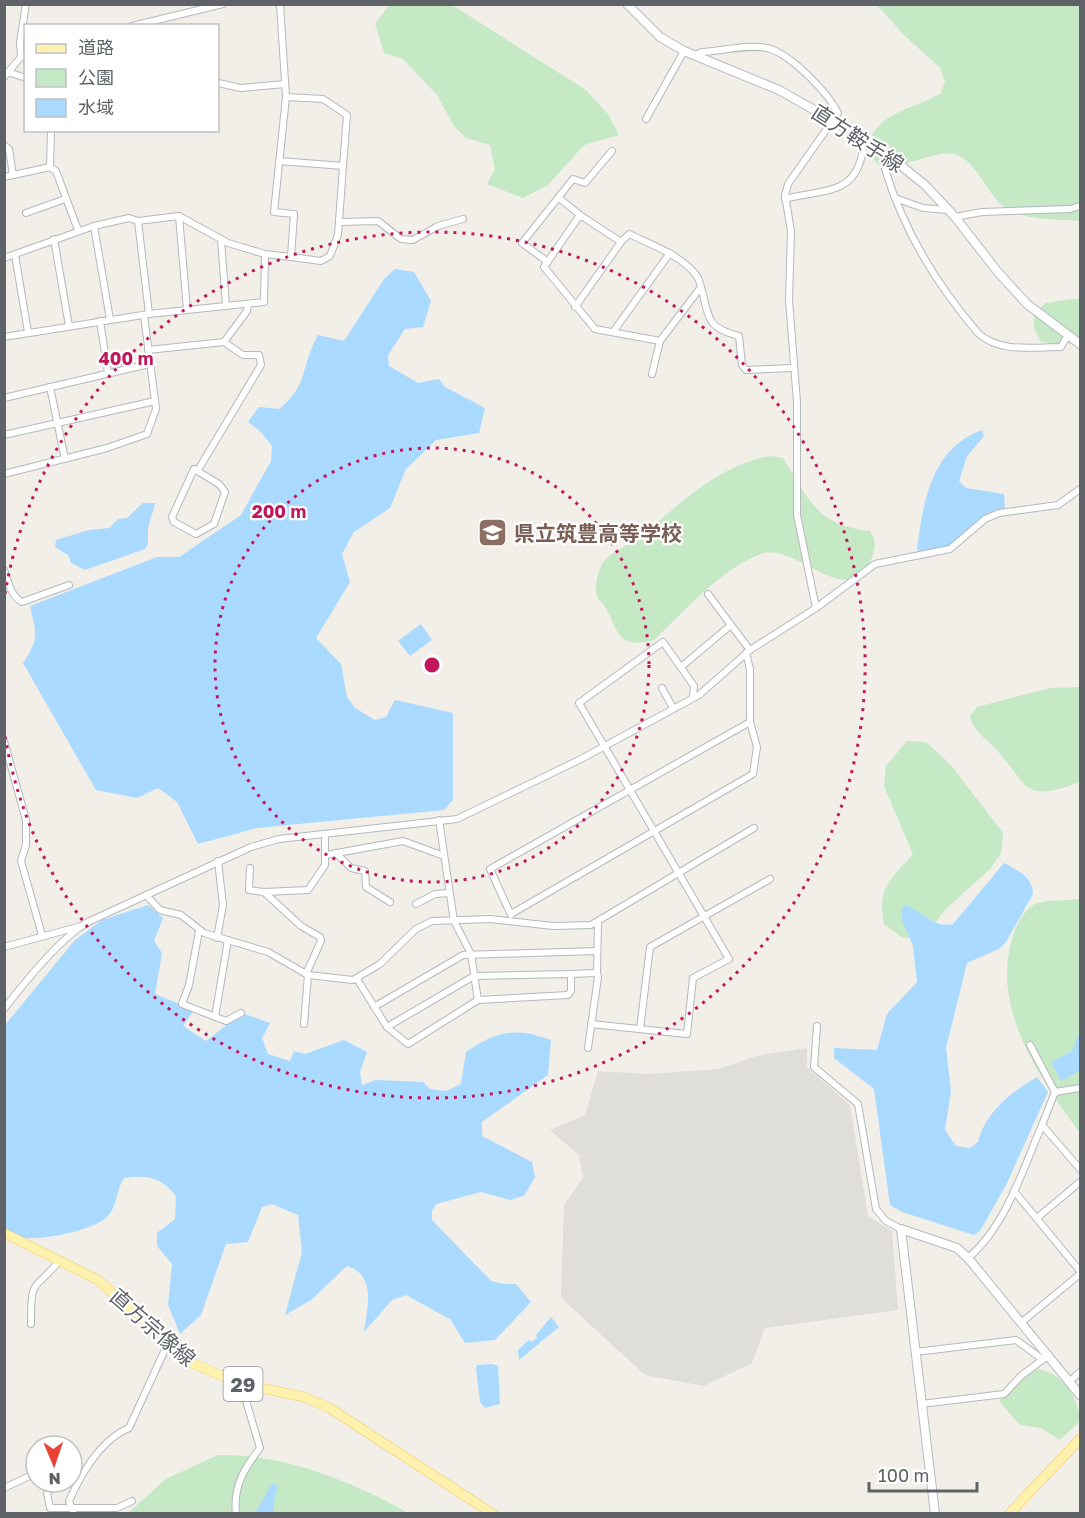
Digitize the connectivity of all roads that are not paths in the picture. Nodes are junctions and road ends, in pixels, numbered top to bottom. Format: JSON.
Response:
{"nodes":[{"id":1,"x":26,"y":4,"type":"edge"},
{"id":2,"x":223,"y":4,"type":"edge"},
{"id":3,"x":280,"y":4,"type":"edge"},
{"id":4,"x":627,"y":4,"type":"edge"},
{"id":5,"x":25,"y":24,"type":"edge"},
{"id":6,"x":141,"y":24,"type":"edge"},
{"id":7,"x":24,"y":35,"type":"edge"},
{"id":8,"x":23,"y":51,"type":"edge"},
{"id":9,"x":684,"y":51,"type":"junction"},
{"id":10,"x":695,"y":55,"type":"junction"},
{"id":11,"x":8,"y":75,"type":"edge"},
{"id":12,"x":24,"y":78,"type":"edge"},
{"id":13,"x":219,"y":82,"type":"edge"},
{"id":14,"x":285,"y":84,"type":"junction"},
{"id":15,"x":286,"y":97,"type":"junction"},
{"id":16,"x":646,"y":119,"type":"dead end"},
{"id":17,"x":835,"y":119,"type":"junction"},
{"id":18,"x":51,"y":132,"type":"edge"},
{"id":19,"x":864,"y":138,"type":"junction"},
{"id":20,"x":4,"y":145,"type":"edge"},
{"id":21,"x":612,"y":151,"type":"dead end"},
{"id":22,"x":891,"y":157,"type":"junction"},
{"id":23,"x":279,"y":161,"type":"junction"},
{"id":24,"x":343,"y":166,"type":"junction"},
{"id":25,"x":50,"y":167,"type":"junction"},
{"id":26,"x":13,"y":175,"type":"junction"},
{"id":27,"x":4,"y":177,"type":"edge"},
{"id":28,"x":559,"y":198,"type":"junction"},
{"id":29,"x":896,"y":198,"type":"junction"},
{"id":30,"x":65,"y":199,"type":"junction"},
{"id":31,"x":785,"y":199,"type":"junction"},
{"id":32,"x":1080,"y":206,"type":"edge"},
{"id":33,"x":26,"y":213,"type":"dead end"},
{"id":34,"x":952,"y":214,"type":"junction"},
{"id":35,"x":580,"y":215,"type":"junction"},
{"id":36,"x":179,"y":216,"type":"junction"},
{"id":37,"x":463,"y":219,"type":"dead end"},
{"id":38,"x":138,"y":221,"type":"junction"},
{"id":39,"x":339,"y":222,"type":"junction"},
{"id":40,"x":94,"y":226,"type":"junction"},
{"id":41,"x":78,"y":230,"type":"junction"},
{"id":42,"x":54,"y":239,"type":"junction"},
{"id":43,"x":221,"y":239,"type":"junction"},
{"id":44,"x":621,"y":242,"type":"junction"},
{"id":45,"x":670,"y":253,"type":"junction"},
{"id":46,"x":265,"y":254,"type":"junction"},
{"id":47,"x":15,"y":255,"type":"junction"},
{"id":48,"x":291,"y":257,"type":"junction"},
{"id":49,"x":4,"y":258,"type":"edge"},
{"id":50,"x":548,"y":262,"type":"junction"},
{"id":51,"x":701,"y":287,"type":"junction"},
{"id":52,"x":248,"y":304,"type":"junction"},
{"id":53,"x":226,"y":306,"type":"junction"},
{"id":54,"x":575,"y":307,"type":"junction"},
{"id":55,"x":187,"y":310,"type":"junction"},
{"id":56,"x":146,"y":314,"type":"junction"},
{"id":57,"x":110,"y":319,"type":"junction"},
{"id":58,"x":100,"y":321,"type":"junction"},
{"id":59,"x":69,"y":326,"type":"junction"},
{"id":60,"x":28,"y":332,"type":"junction"},
{"id":61,"x":613,"y":332,"type":"junction"},
{"id":62,"x":1068,"y":335,"type":"junction"},
{"id":63,"x":4,"y":337,"type":"edge"},
{"id":64,"x":660,"y":341,"type":"junction"},
{"id":65,"x":224,"y":342,"type":"junction"},
{"id":66,"x":1080,"y":344,"type":"edge"},
{"id":67,"x":148,"y":350,"type":"junction"},
{"id":68,"x":149,"y":364,"type":"junction"},
{"id":69,"x":793,"y":368,"type":"junction"},
{"id":70,"x":108,"y":373,"type":"junction"},
{"id":71,"x":652,"y":374,"type":"dead end"},
{"id":72,"x":50,"y":387,"type":"junction"},
{"id":73,"x":4,"y":398,"type":"edge"},
{"id":74,"x":154,"y":401,"type":"junction"},
{"id":75,"x":57,"y":422,"type":"junction"},
{"id":76,"x":4,"y":435,"type":"edge"},
{"id":77,"x":64,"y":459,"type":"junction"},
{"id":78,"x":198,"y":470,"type":"junction"},
{"id":79,"x":4,"y":474,"type":"edge"},
{"id":80,"x":1080,"y":489,"type":"edge"},
{"id":81,"x":4,"y":570,"type":"edge"},
{"id":82,"x":69,"y":585,"type":"dead end"},
{"id":83,"x":708,"y":594,"type":"dead end"},
{"id":84,"x":816,"y":608,"type":"junction"},
{"id":85,"x":731,"y":625,"type":"junction"},
{"id":86,"x":748,"y":651,"type":"junction"},
{"id":87,"x":681,"y":667,"type":"junction"},
{"id":88,"x":662,"y":688,"type":"dead end"},
{"id":89,"x":693,"y":698,"type":"junction"},
{"id":90,"x":673,"y":708,"type":"junction"},
{"id":91,"x":750,"y":722,"type":"junction"},
{"id":92,"x":4,"y":741,"type":"edge"},
{"id":93,"x":605,"y":747,"type":"junction"},
{"id":94,"x":629,"y":790,"type":"junction"},
{"id":95,"x":439,"y":820,"type":"junction"},
{"id":96,"x":754,"y":828,"type":"dead end"},
{"id":97,"x":654,"y":831,"type":"junction"},
{"id":98,"x":325,"y":834,"type":"junction"},
{"id":99,"x":336,"y":853,"type":"junction"},
{"id":100,"x":326,"y":855,"type":"junction"},
{"id":101,"x":444,"y":856,"type":"junction"},
{"id":102,"x":218,"y":861,"type":"junction"},
{"id":103,"x":250,"y":868,"type":"dead end"},
{"id":104,"x":679,"y":873,"type":"junction"},
{"id":105,"x":770,"y":879,"type":"dead end"},
{"id":106,"x":264,"y":892,"type":"junction"},
{"id":107,"x":450,"y":893,"type":"junction"},
{"id":108,"x":147,"y":895,"type":"junction"},
{"id":109,"x":390,"y":902,"type":"dead end"},
{"id":110,"x":416,"y":904,"type":"dead end"},
{"id":111,"x":511,"y":914,"type":"junction"},
{"id":112,"x":705,"y":915,"type":"junction"},
{"id":113,"x":454,"y":921,"type":"junction"},
{"id":114,"x":598,"y":921,"type":"junction"},
{"id":115,"x":512,"y":922,"type":"junction"},
{"id":116,"x":81,"y":926,"type":"junction"},
{"id":117,"x":199,"y":931,"type":"junction"},
{"id":118,"x":42,"y":935,"type":"junction"},
{"id":119,"x":217,"y":938,"type":"junction"},
{"id":120,"x":228,"y":940,"type":"junction"},
{"id":121,"x":4,"y":947,"type":"edge"},
{"id":122,"x":597,"y":951,"type":"junction"},
{"id":123,"x":471,"y":954,"type":"junction"},
{"id":124,"x":597,"y":973,"type":"junction"},
{"id":125,"x":571,"y":974,"type":"junction"},
{"id":126,"x":307,"y":975,"type":"junction"},
{"id":127,"x":474,"y":976,"type":"junction"},
{"id":128,"x":357,"y":979,"type":"junction"},
{"id":129,"x":478,"y":1000,"type":"junction"},
{"id":130,"x":374,"y":1007,"type":"junction"},
{"id":131,"x":4,"y":1009,"type":"edge"},
{"id":132,"x":240,"y":1013,"type":"dead end"},
{"id":133,"x":215,"y":1017,"type":"junction"},
{"id":134,"x":304,"y":1024,"type":"dead end"},
{"id":135,"x":591,"y":1024,"type":"junction"},
{"id":136,"x":817,"y":1026,"type":"dead end"},
{"id":137,"x":387,"y":1027,"type":"junction"},
{"id":138,"x":640,"y":1029,"type":"junction"},
{"id":139,"x":1030,"y":1045,"type":"dead end"},
{"id":140,"x":588,"y":1048,"type":"dead end"},
{"id":141,"x":1080,"y":1088,"type":"edge"},
{"id":142,"x":1054,"y":1092,"type":"junction"},
{"id":143,"x":1042,"y":1125,"type":"junction"},
{"id":144,"x":1080,"y":1169,"type":"edge"},
{"id":145,"x":1080,"y":1182,"type":"edge"},
{"id":146,"x":1014,"y":1191,"type":"junction"},
{"id":147,"x":1037,"y":1218,"type":"junction"},
{"id":148,"x":901,"y":1229,"type":"junction"},
{"id":149,"x":4,"y":1233,"type":"edge"},
{"id":150,"x":968,"y":1258,"type":"junction"},
{"id":151,"x":60,"y":1260,"type":"junction"},
{"id":152,"x":1080,"y":1273,"type":"edge"},
{"id":153,"x":1022,"y":1323,"type":"junction"},
{"id":154,"x":31,"y":1324,"type":"dead end"},
{"id":155,"x":168,"y":1343,"type":"junction"},
{"id":156,"x":915,"y":1352,"type":"junction"},
{"id":157,"x":1046,"y":1357,"type":"junction"},
{"id":158,"x":1080,"y":1372,"type":"edge"},
{"id":159,"x":1070,"y":1382,"type":"junction"},
{"id":160,"x":241,"y":1384,"type":"junction"},
{"id":161,"x":1080,"y":1395,"type":"edge"},
{"id":162,"x":921,"y":1404,"type":"junction"},
{"id":163,"x":1080,"y":1439,"type":"edge"},
{"id":164,"x":84,"y":1473,"type":"edge"},
{"id":165,"x":24,"y":1479,"type":"edge"},
{"id":166,"x":4,"y":1488,"type":"edge"},
{"id":167,"x":47,"y":1494,"type":"edge"},
{"id":168,"x":72,"y":1494,"type":"edge"},
{"id":169,"x":132,"y":1501,"type":"dead end"},
{"id":170,"x":73,"y":1511,"type":"edge"},
{"id":171,"x":236,"y":1514,"type":"edge"},
{"id":172,"x":493,"y":1514,"type":"edge"},
{"id":173,"x":935,"y":1514,"type":"edge"},
{"id":174,"x":1009,"y":1514,"type":"edge"}],
"edges":[{"from":1,"to":5,"type":"street"},
{"from":2,"to":6,"type":"street"},
{"from":3,"to":14,"type":"street"},
{"from":4,"to":9,"type":"main road","name":"直方鞍手線"},
{"from":7,"to":8,"type":"street"},
{"from":8,"to":11,"type":"street"},
{"from":9,"to":10,"type":"main road","name":"直方鞍手線"},
{"from":9,"to":16,"type":"street"},
{"from":10,"to":17,"type":"main road","name":"直方鞍手線"},
{"from":10,"to":17,"type":"street"},
{"from":11,"to":12,"type":"street"},
{"from":13,"to":14,"type":"street"},
{"from":14,"to":15,"type":"street"},
{"from":15,"to":23,"type":"street"},
{"from":15,"to":24,"type":"street"},
{"from":17,"to":19,"type":"main road","name":"直方鞍手線"},
{"from":17,"to":31,"type":"street"},
{"from":18,"to":25,"type":"street"},
{"from":19,"to":22,"type":"main road","name":"直方鞍手線"},
{"from":19,"to":31,"type":"street"},
{"from":20,"to":26,"type":"street"},
{"from":21,"to":28,"type":"street"},
{"from":22,"to":29,"type":"street"},
{"from":22,"to":34,"type":"main road","name":"直方鞍手線"},
{"from":23,"to":24,"type":"street"},
{"from":23,"to":48,"type":"street"},
{"from":24,"to":39,"type":"street"},
{"from":25,"to":26,"type":"street"},
{"from":25,"to":30,"type":"street"},
{"from":26,"to":27,"type":"street"},
{"from":28,"to":35,"type":"street"},
{"from":28,"to":50,"type":"street"},
{"from":29,"to":34,"type":"street"},
{"from":29,"to":62,"type":"street"},
{"from":30,"to":33,"type":"street"},
{"from":30,"to":41,"type":"street"},
{"from":31,"to":69,"type":"street"},
{"from":32,"to":34,"type":"street"},
{"from":34,"to":62,"type":"main road","name":"直方鞍手線"},
{"from":35,"to":44,"type":"street"},
{"from":35,"to":50,"type":"street"},
{"from":36,"to":38,"type":"street"},
{"from":36,"to":43,"type":"street"},
{"from":36,"to":55,"type":"street"},
{"from":37,"to":39,"type":"street"},
{"from":38,"to":40,"type":"street"},
{"from":38,"to":56,"type":"street"},
{"from":39,"to":48,"type":"street"},
{"from":40,"to":41,"type":"street"},
{"from":40,"to":57,"type":"street"},
{"from":41,"to":42,"type":"street"},
{"from":42,"to":47,"type":"street"},
{"from":42,"to":59,"type":"street"},
{"from":43,"to":46,"type":"street"},
{"from":43,"to":53,"type":"street"},
{"from":44,"to":45,"type":"street"},
{"from":44,"to":54,"type":"street"},
{"from":45,"to":51,"type":"street"},
{"from":45,"to":61,"type":"street"},
{"from":46,"to":48,"type":"street"},
{"from":46,"to":52,"type":"street"},
{"from":47,"to":49,"type":"street"},
{"from":47,"to":60,"type":"street"},
{"from":50,"to":54,"type":"street"},
{"from":51,"to":64,"type":"street"},
{"from":51,"to":69,"type":"street"},
{"from":52,"to":53,"type":"street"},
{"from":52,"to":65,"type":"street"},
{"from":53,"to":55,"type":"street"},
{"from":54,"to":61,"type":"street"},
{"from":55,"to":56,"type":"street"},
{"from":56,"to":57,"type":"street"},
{"from":56,"to":67,"type":"street"},
{"from":57,"to":58,"type":"street"},
{"from":58,"to":59,"type":"street"},
{"from":58,"to":70,"type":"street"},
{"from":59,"to":60,"type":"street"},
{"from":60,"to":63,"type":"street"},
{"from":61,"to":64,"type":"street"},
{"from":62,"to":66,"type":"main road","name":"直方鞍手線"},
{"from":64,"to":71,"type":"street"},
{"from":65,"to":67,"type":"street"},
{"from":65,"to":78,"type":"street"},
{"from":67,"to":68,"type":"street"},
{"from":68,"to":70,"type":"street"},
{"from":68,"to":74,"type":"street"},
{"from":69,"to":84,"type":"street"},
{"from":70,"to":72,"type":"street"},
{"from":72,"to":73,"type":"street"},
{"from":72,"to":75,"type":"street"},
{"from":74,"to":75,"type":"street"},
{"from":74,"to":77,"type":"street"},
{"from":75,"to":76,"type":"street"},
{"from":75,"to":77,"type":"street"},
{"from":77,"to":79,"type":"street"},
{"from":78,"to":78,"type":"street"},
{"from":80,"to":84,"type":"street"},
{"from":81,"to":82,"type":"street"},
{"from":83,"to":85,"type":"street"},
{"from":84,"to":86,"type":"street"},
{"from":85,"to":86,"type":"street"},
{"from":85,"to":87,"type":"street"},
{"from":86,"to":89,"type":"street"},
{"from":86,"to":91,"type":"street"},
{"from":87,"to":89,"type":"street"},
{"from":87,"to":93,"type":"street"},
{"from":88,"to":90,"type":"street"},
{"from":89,"to":90,"type":"street"},
{"from":90,"to":93,"type":"street"},
{"from":91,"to":94,"type":"street"},
{"from":91,"to":97,"type":"street"},
{"from":92,"to":118,"type":"street"},
{"from":93,"to":94,"type":"street"},
{"from":93,"to":95,"type":"street"},
{"from":94,"to":97,"type":"street"},
{"from":94,"to":111,"type":"street"},
{"from":95,"to":98,"type":"street"},
{"from":95,"to":101,"type":"street"},
{"from":96,"to":104,"type":"street"},
{"from":97,"to":104,"type":"street"},
{"from":97,"to":111,"type":"street"},
{"from":98,"to":100,"type":"street"},
{"from":98,"to":102,"type":"street"},
{"from":99,"to":100,"type":"street"},
{"from":99,"to":101,"type":"street"},
{"from":99,"to":109,"type":"street"},
{"from":100,"to":106,"type":"street"},
{"from":101,"to":107,"type":"street"},
{"from":102,"to":108,"type":"street"},
{"from":102,"to":119,"type":"street"},
{"from":103,"to":106,"type":"street"},
{"from":104,"to":112,"type":"street"},
{"from":104,"to":114,"type":"street"},
{"from":105,"to":112,"type":"street"},
{"from":106,"to":126,"type":"street"},
{"from":107,"to":110,"type":"street"},
{"from":107,"to":113,"type":"street"},
{"from":108,"to":116,"type":"street"},
{"from":108,"to":117,"type":"street"},
{"from":111,"to":115,"type":"street"},
{"from":112,"to":138,"type":"street"},
{"from":112,"to":138,"type":"street"},
{"from":113,"to":115,"type":"street"},
{"from":113,"to":123,"type":"street"},
{"from":113,"to":128,"type":"street"},
{"from":114,"to":115,"type":"street"},
{"from":114,"to":122,"type":"street"},
{"from":116,"to":118,"type":"street"},
{"from":116,"to":131,"type":"street"},
{"from":117,"to":119,"type":"street"},
{"from":117,"to":133,"type":"street"},
{"from":118,"to":121,"type":"street"},
{"from":119,"to":120,"type":"street"},
{"from":120,"to":126,"type":"street"},
{"from":120,"to":133,"type":"street"},
{"from":122,"to":123,"type":"street"},
{"from":122,"to":124,"type":"street"},
{"from":123,"to":127,"type":"street"},
{"from":123,"to":130,"type":"street"},
{"from":124,"to":125,"type":"street"},
{"from":124,"to":135,"type":"street"},
{"from":125,"to":127,"type":"street"},
{"from":125,"to":129,"type":"street"},
{"from":126,"to":128,"type":"street"},
{"from":126,"to":134,"type":"street"},
{"from":127,"to":129,"type":"street"},
{"from":127,"to":137,"type":"street"},
{"from":128,"to":130,"type":"street"},
{"from":129,"to":137,"type":"street"},
{"from":130,"to":137,"type":"street"},
{"from":132,"to":133,"type":"street"},
{"from":135,"to":138,"type":"street"},
{"from":135,"to":140,"type":"street"},
{"from":136,"to":148,"type":"street"},
{"from":139,"to":142,"type":"street"},
{"from":141,"to":142,"type":"street"},
{"from":142,"to":143,"type":"street"},
{"from":143,"to":144,"type":"street"},
{"from":143,"to":146,"type":"street"},
{"from":145,"to":147,"type":"street"},
{"from":146,"to":147,"type":"street"},
{"from":146,"to":150,"type":"street"},
{"from":147,"to":152,"type":"street"},
{"from":148,"to":150,"type":"main road"},
{"from":148,"to":156,"type":"main road"},
{"from":149,"to":151,"type":"main road","name":"直方宗像線","number":"29"},
{"from":150,"to":153,"type":"main road"},
{"from":151,"to":154,"type":"street"},
{"from":151,"to":155,"type":"main road","name":"直方宗像線","number":"29"},
{"from":152,"to":153,"type":"street"},
{"from":153,"to":157,"type":"main road"},
{"from":155,"to":160,"type":"main road","name":"直方宗像線","number":"29"},
{"from":155,"to":164,"type":"street"},
{"from":156,"to":157,"type":"street"},
{"from":156,"to":162,"type":"main road"},
{"from":157,"to":159,"type":"main road"},
{"from":157,"to":162,"type":"street"},
{"from":158,"to":159,"type":"street"},
{"from":159,"to":161,"type":"main road"},
{"from":160,"to":171,"type":"street"},
{"from":160,"to":172,"type":"main road","name":"直方宗像線","number":"29"},
{"from":162,"to":173,"type":"main road"},
{"from":163,"to":174,"type":"main road"},
{"from":165,"to":166,"type":"street"},
{"from":167,"to":170,"type":"street"},
{"from":168,"to":170,"type":"street"},
{"from":169,"to":170,"type":"street"}]}
